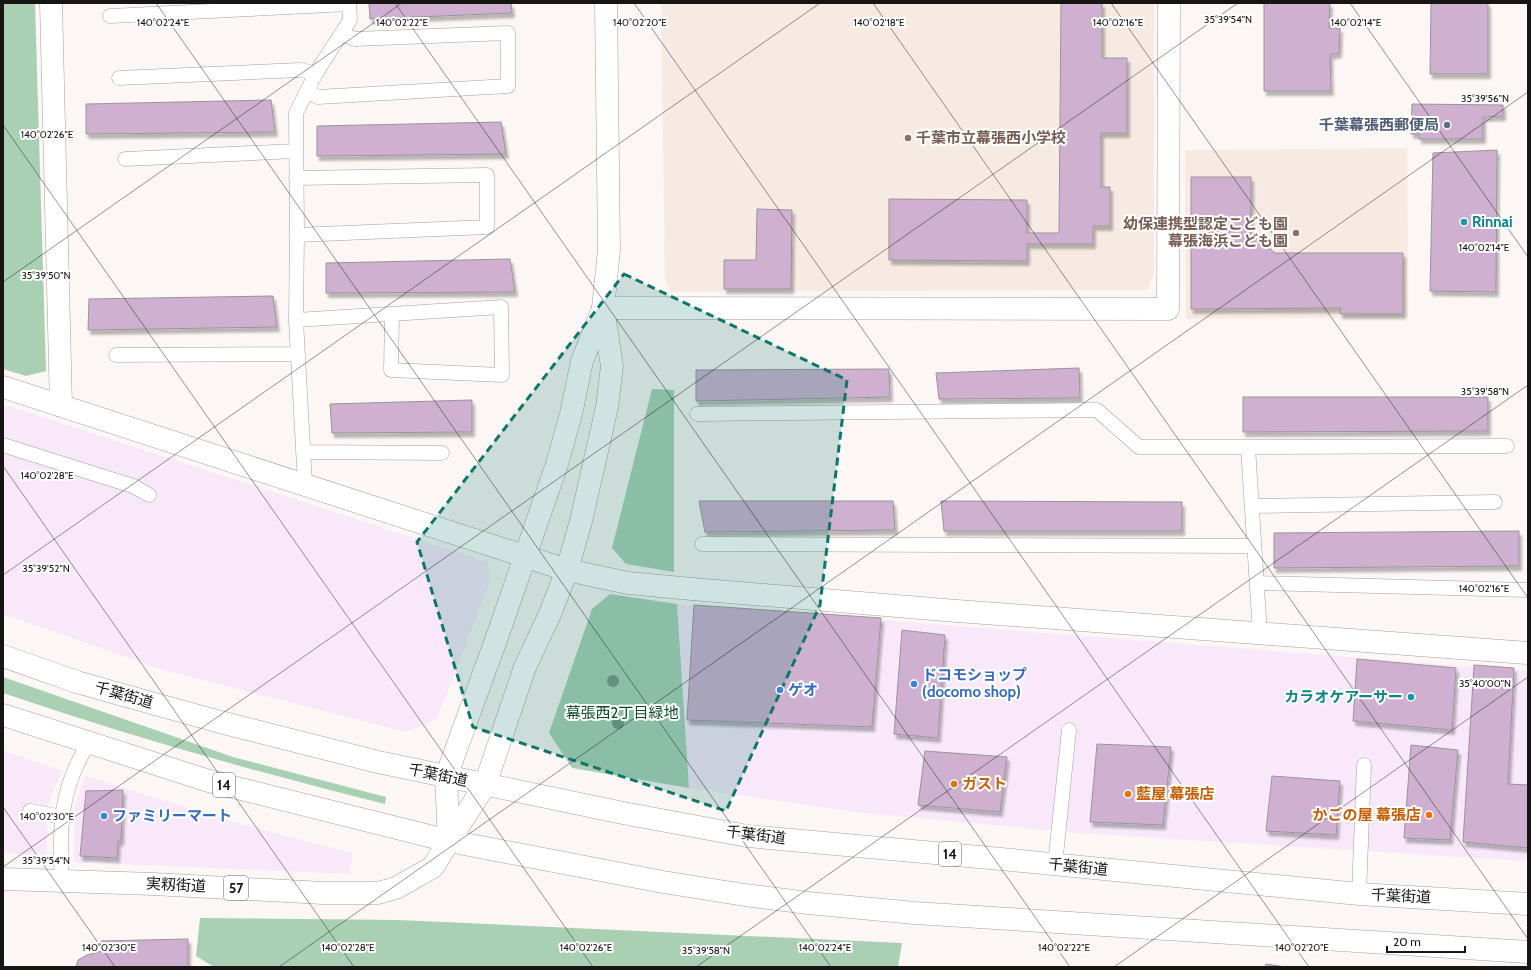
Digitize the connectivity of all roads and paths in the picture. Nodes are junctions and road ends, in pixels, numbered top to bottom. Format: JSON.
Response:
{"nodes":[{"id":1,"x":51,"y":3,"type":"edge"},
{"id":2,"x":606,"y":3,"type":"edge"},
{"id":3,"x":1169,"y":3,"type":"edge"},
{"id":4,"x":349,"y":4,"type":"edge"},
{"id":5,"x":110,"y":16,"type":"dead end"},
{"id":6,"x":341,"y":34,"type":"junction"},
{"id":7,"x":316,"y":73,"type":"junction"},
{"id":8,"x":119,"y":78,"type":"dead end"},
{"id":9,"x":306,"y":92,"type":"junction"},
{"id":10,"x":296,"y":151,"type":"junction"},
{"id":11,"x":125,"y":159,"type":"dead end"},
{"id":12,"x":296,"y":178,"type":"junction"},
{"id":13,"x":297,"y":235,"type":"junction"},
{"id":14,"x":603,"y":308,"type":"junction"},
{"id":15,"x":392,"y":314,"type":"junction"},
{"id":16,"x":296,"y":320,"type":"junction"},
{"id":17,"x":298,"y":354,"type":"junction"},
{"id":18,"x":116,"y":355,"type":"dead end"},
{"id":19,"x":3,"y":387,"type":"edge"},
{"id":20,"x":61,"y":406,"type":"junction"},
{"id":21,"x":697,"y":414,"type":"dead end"},
{"id":22,"x":3,"y":445,"type":"edge"},
{"id":23,"x":1248,"y":446,"type":"junction"},
{"id":24,"x":1507,"y":446,"type":"dead end"},
{"id":25,"x":304,"y":452,"type":"junction"},
{"id":26,"x":442,"y":453,"type":"dead end"},
{"id":27,"x":305,"y":485,"type":"junction"},
{"id":28,"x":148,"y":495,"type":"dead end"},
{"id":29,"x":1495,"y":502,"type":"dead end"},
{"id":30,"x":1252,"y":506,"type":"junction"},
{"id":31,"x":702,"y":544,"type":"dead end"},
{"id":32,"x":1254,"y":546,"type":"junction"},
{"id":33,"x":524,"y":556,"type":"junction"},
{"id":34,"x":567,"y":570,"type":"junction"},
{"id":35,"x":1257,"y":583,"type":"junction"},
{"id":36,"x":1528,"y":590,"type":"edge"},
{"id":37,"x":1260,"y":634,"type":"junction"},
{"id":38,"x":1528,"y":654,"type":"edge"},
{"id":39,"x":3,"y":656,"type":"edge"},
{"id":40,"x":4,"y":717,"type":"edge"},
{"id":41,"x":1069,"y":730,"type":"dead end"},
{"id":42,"x":88,"y":743,"type":"junction"},
{"id":43,"x":1364,"y":765,"type":"dead end"},
{"id":44,"x":446,"y":777,"type":"junction"},
{"id":45,"x":485,"y":785,"type":"junction"},
{"id":46,"x":30,"y":811,"type":"dead end"},
{"id":47,"x":62,"y":817,"type":"junction"},
{"id":48,"x":449,"y":841,"type":"junction"},
{"id":49,"x":1055,"y":865,"type":"junction"},
{"id":50,"x":3,"y":879,"type":"edge"},
{"id":51,"x":62,"y":881,"type":"junction"},
{"id":52,"x":1359,"y":894,"type":"junction"},
{"id":53,"x":1528,"y":904,"type":"edge"},
{"id":54,"x":1528,"y":952,"type":"edge"}],
"edges":[{"from":1,"to":20,"type":"main road"},
{"from":2,"to":14,"type":"main road"},
{"from":3,"to":14,"type":"main road"},
{"from":4,"to":5,"type":"lane"},
{"from":4,"to":6,"type":"lane"},
{"from":6,"to":7,"type":"lane"},
{"from":6,"to":9,"type":"lane"},
{"from":7,"to":8,"type":"lane"},
{"from":7,"to":9,"type":"lane"},
{"from":9,"to":10,"type":"lane"},
{"from":10,"to":11,"type":"lane"},
{"from":10,"to":12,"type":"lane"},
{"from":12,"to":13,"type":"lane"},
{"from":12,"to":13,"type":"lane"},
{"from":13,"to":16,"type":"lane"},
{"from":14,"to":33,"type":"main road"},
{"from":14,"to":34,"type":"main road","name":"実籾街道"},
{"from":15,"to":15,"type":"lane"},
{"from":15,"to":16,"type":"lane"},
{"from":16,"to":17,"type":"lane"},
{"from":17,"to":18,"type":"lane"},
{"from":17,"to":25,"type":"lane"},
{"from":19,"to":20,"type":"main road"},
{"from":20,"to":27,"type":"main road"},
{"from":21,"to":23,"type":"lane"},
{"from":22,"to":28,"type":"lane"},
{"from":23,"to":24,"type":"lane"},
{"from":23,"to":30,"type":"lane"},
{"from":25,"to":26,"type":"lane"},
{"from":25,"to":27,"type":"lane"},
{"from":27,"to":33,"type":"main road"},
{"from":29,"to":30,"type":"lane"},
{"from":30,"to":32,"type":"lane"},
{"from":31,"to":32,"type":"lane"},
{"from":32,"to":35,"type":"lane"},
{"from":33,"to":34,"type":"main road"},
{"from":33,"to":44,"type":"main road"},
{"from":34,"to":37,"type":"main road"},
{"from":34,"to":45,"type":"main road","name":"実籾街道"},
{"from":35,"to":36,"type":"lane"},
{"from":35,"to":37,"type":"lane"},
{"from":37,"to":38,"type":"main road"},
{"from":39,"to":44,"type":"main road","name":"千葉街道","number":"14"},
{"from":40,"to":42,"type":"main road","number":"14"},
{"from":41,"to":49,"type":"lane"},
{"from":42,"to":47,"type":"lane"},
{"from":42,"to":48,"type":"main road","number":"14"},
{"from":43,"to":52,"type":"lane"},
{"from":44,"to":45,"type":"main road","name":"千葉街道","number":"14"},
{"from":44,"to":48,"type":"main road"},
{"from":45,"to":48,"type":"main road","name":"実籾街道"},
{"from":45,"to":49,"type":"main road","name":"千葉街道","number":"14"},
{"from":46,"to":47,"type":"lane"},
{"from":47,"to":51,"type":"lane"},
{"from":48,"to":51,"type":"main road","name":"実籾街道","number":"57"},
{"from":48,"to":54,"type":"main road","number":"14"},
{"from":49,"to":52,"type":"main road","name":"千葉街道","number":"14"},
{"from":50,"to":51,"type":"main road","name":"実籾街道","number":"57"},
{"from":52,"to":53,"type":"main road","name":"千葉街道","number":"14"}]}
